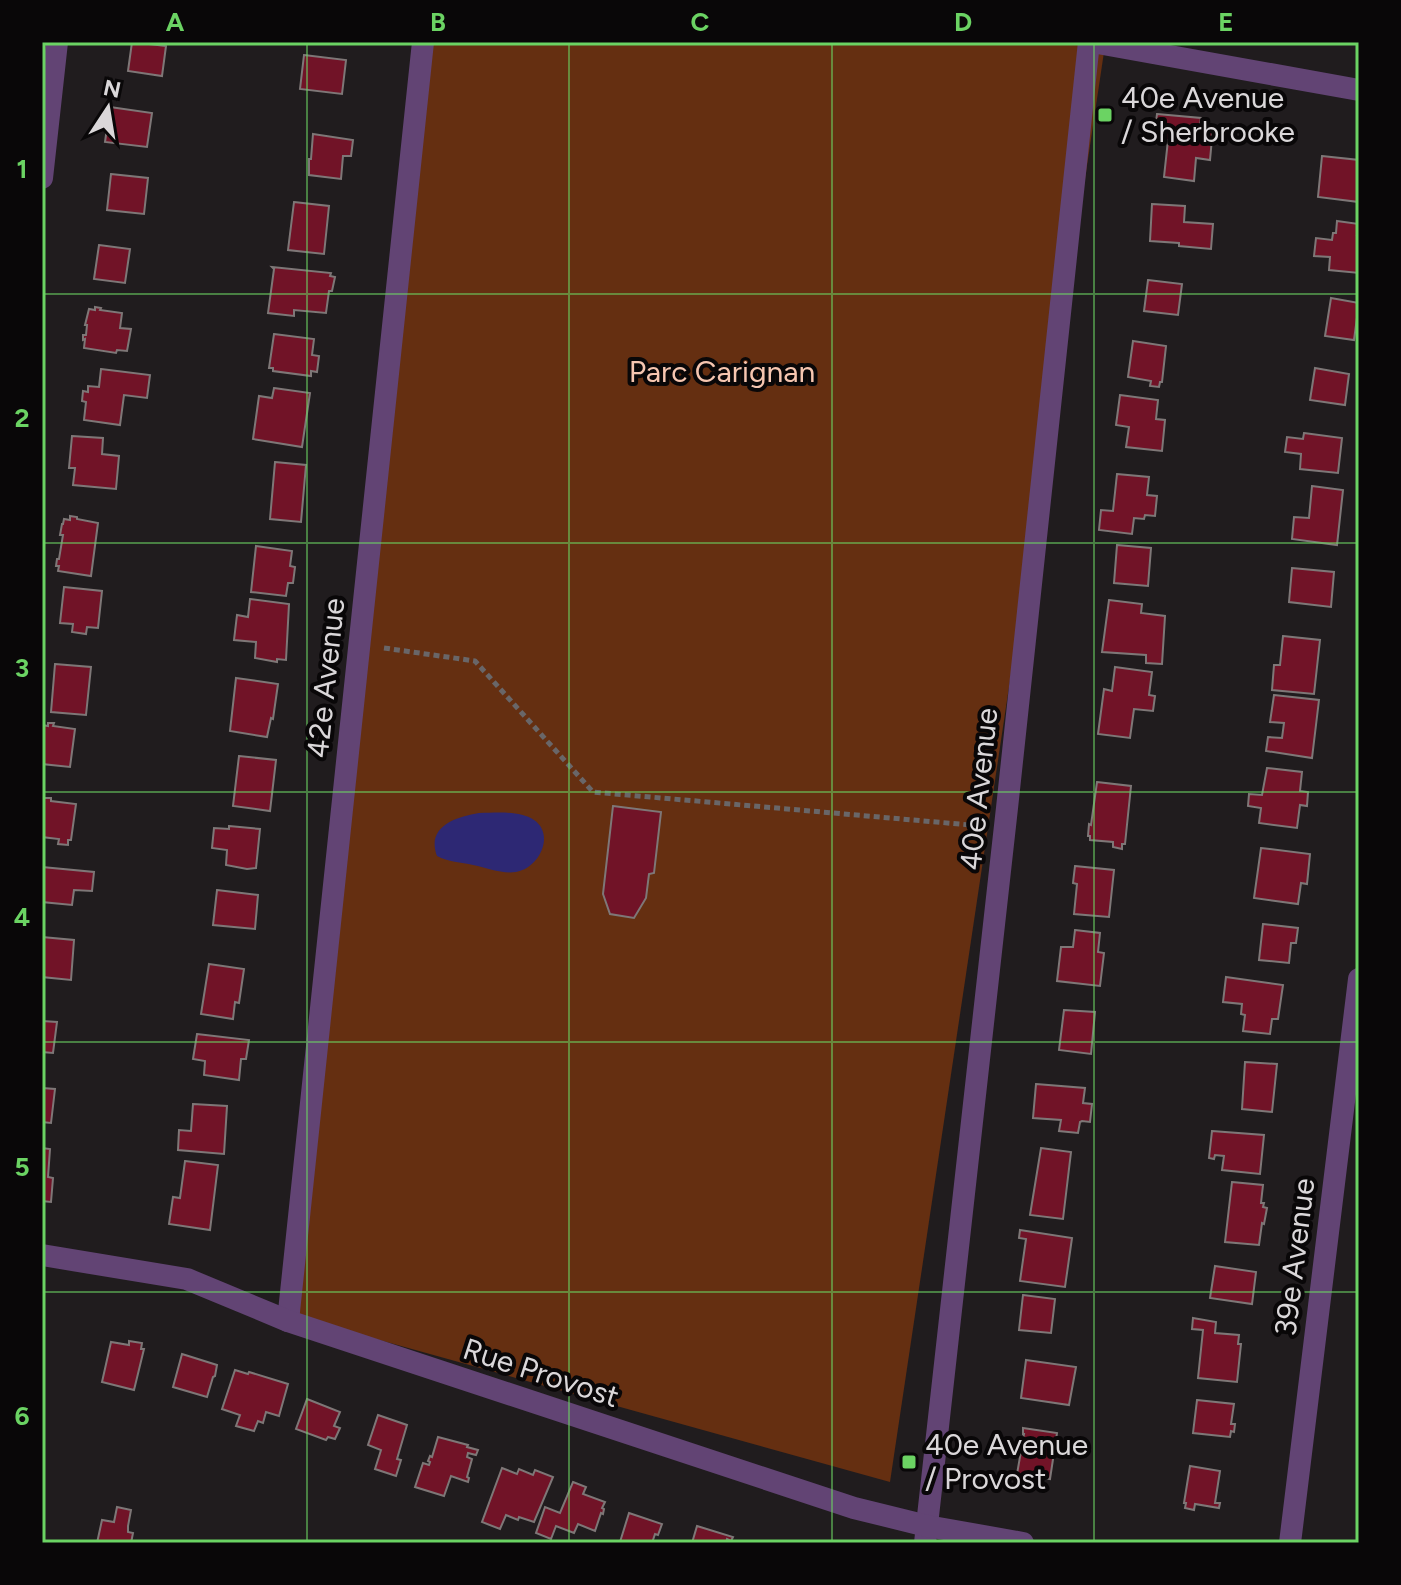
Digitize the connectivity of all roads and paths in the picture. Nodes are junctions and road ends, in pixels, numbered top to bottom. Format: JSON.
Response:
{"nodes":[{"id":1,"x":57,"y":42,"type":"edge"},
{"id":2,"x":423,"y":42,"type":"edge"},
{"id":3,"x":1091,"y":42,"type":"edge"},
{"id":4,"x":1359,"y":90,"type":"edge"},
{"id":5,"x":42,"y":178,"type":"edge"},
{"id":6,"x":360,"y":645,"type":"junction"},
{"id":7,"x":1005,"y":828,"type":"junction"},
{"id":8,"x":1359,"y":979,"type":"edge"},
{"id":9,"x":42,"y":1255,"type":"edge"},
{"id":10,"x":288,"y":1321,"type":"junction"},
{"id":11,"x":926,"y":1534,"type":"edge"},
{"id":12,"x":1023,"y":1543,"type":"edge"},
{"id":13,"x":1290,"y":1543,"type":"edge"}],
"edges":[{"from":1,"to":5,"type":"street"},
{"from":2,"to":6,"type":"street","name":"42e Avenue"},
{"from":3,"to":4,"type":"street"},
{"from":3,"to":7,"type":"street","name":"40e Avenue"},
{"from":6,"to":7,"type":"path"},
{"from":6,"to":10,"type":"street","name":"42e Avenue"},
{"from":7,"to":11,"type":"street","name":"40e Avenue"},
{"from":8,"to":13,"type":"street","name":"39e Avenue"},
{"from":9,"to":10,"type":"street","name":"Rue Provost"},
{"from":10,"to":11,"type":"street","name":"Rue Provost"},
{"from":11,"to":12,"type":"street","name":"Rue Provost"}]}
